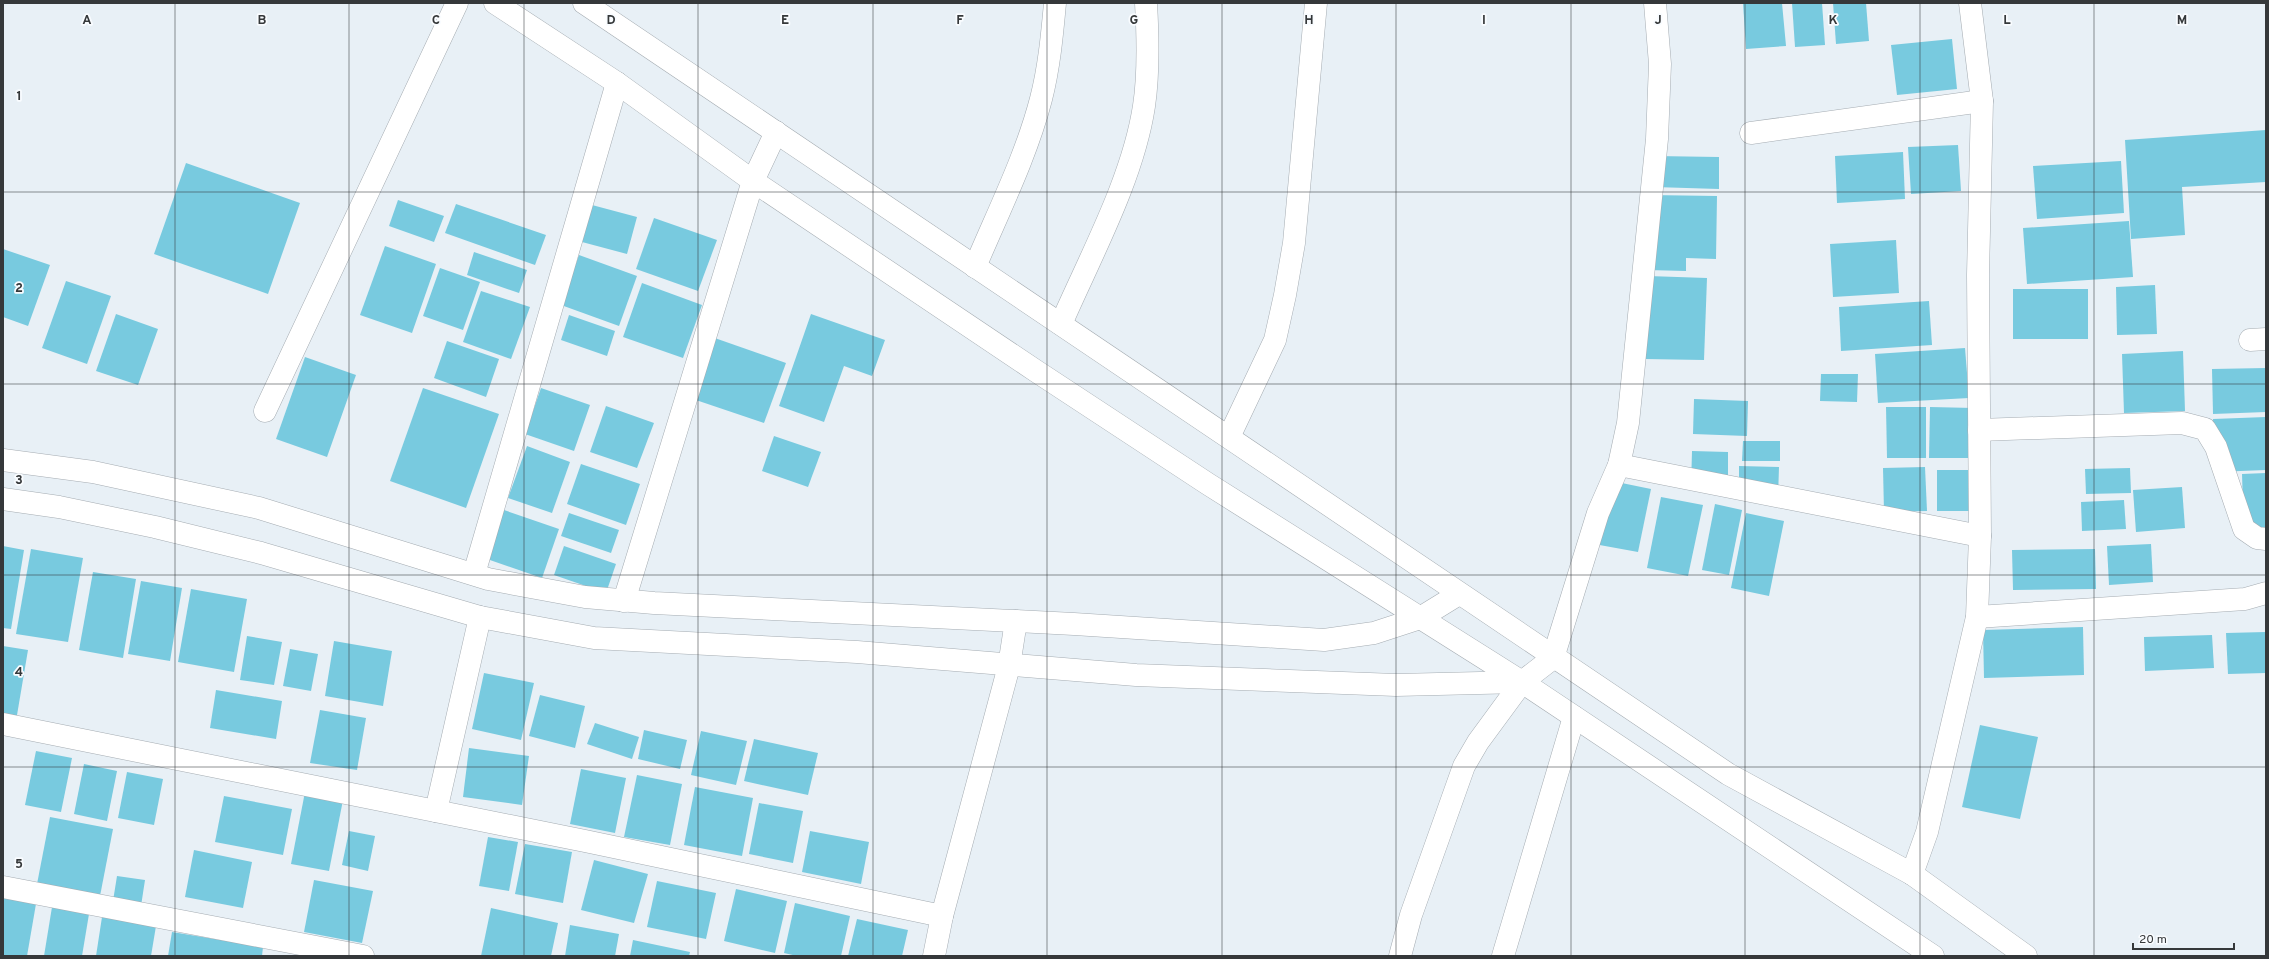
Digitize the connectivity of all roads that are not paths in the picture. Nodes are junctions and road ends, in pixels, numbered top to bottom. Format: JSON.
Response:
{"nodes":[{"id":1,"x":457,"y":3,"type":"edge"},
{"id":2,"x":496,"y":3,"type":"edge"},
{"id":3,"x":584,"y":3,"type":"edge"},
{"id":4,"x":1055,"y":3,"type":"edge"},
{"id":5,"x":1146,"y":3,"type":"edge"},
{"id":6,"x":1316,"y":3,"type":"edge"},
{"id":7,"x":1655,"y":3,"type":"edge"},
{"id":8,"x":1970,"y":3,"type":"edge"},
{"id":9,"x":617,"y":83,"type":"junction"},
{"id":10,"x":1982,"y":100,"type":"junction"},
{"id":11,"x":776,"y":132,"type":"junction"},
{"id":12,"x":1751,"y":133,"type":"dead end"},
{"id":13,"x":753,"y":180,"type":"junction"},
{"id":14,"x":975,"y":267,"type":"junction"},
{"id":15,"x":1061,"y":324,"type":"junction"},
{"id":16,"x":265,"y":411,"type":"dead end"},
{"id":17,"x":1979,"y":430,"type":"junction"},
{"id":18,"x":1229,"y":437,"type":"junction"},
{"id":19,"x":3,"y":460,"type":"edge"},
{"id":20,"x":1619,"y":465,"type":"junction"},
{"id":21,"x":3,"y":500,"type":"edge"},
{"id":22,"x":1980,"y":536,"type":"junction"},
{"id":23,"x":2266,"y":539,"type":"edge"},
{"id":24,"x":474,"y":574,"type":"junction"},
{"id":25,"x":2266,"y":593,"type":"edge"},
{"id":26,"x":1459,"y":594,"type":"junction"},
{"id":27,"x":624,"y":601,"type":"junction"},
{"id":28,"x":480,"y":617,"type":"junction"},
{"id":29,"x":1978,"y":617,"type":"junction"},
{"id":30,"x":1420,"y":618,"type":"junction"},
{"id":31,"x":1016,"y":621,"type":"junction"},
{"id":32,"x":1553,"y":658,"type":"junction"},
{"id":33,"x":1009,"y":666,"type":"junction"},
{"id":34,"x":1522,"y":682,"type":"junction"},
{"id":35,"x":1574,"y":717,"type":"junction"},
{"id":36,"x":3,"y":724,"type":"edge"},
{"id":37,"x":436,"y":811,"type":"junction"},
{"id":38,"x":1912,"y":874,"type":"junction"},
{"id":39,"x":3,"y":887,"type":"edge"},
{"id":40,"x":942,"y":916,"type":"junction"},
{"id":41,"x":363,"y":956,"type":"edge"},
{"id":42,"x":934,"y":956,"type":"edge"},
{"id":43,"x":1400,"y":956,"type":"edge"},
{"id":44,"x":1503,"y":956,"type":"edge"},
{"id":45,"x":1933,"y":956,"type":"edge"},
{"id":46,"x":2026,"y":956,"type":"edge"}],
"edges":[{"from":1,"to":16,"type":"street"},
{"from":2,"to":9,"type":"street"},
{"from":3,"to":11,"type":"street"},
{"from":4,"to":14,"type":"street"},
{"from":5,"to":15,"type":"street"},
{"from":6,"to":18,"type":"street"},
{"from":7,"to":20,"type":"street"},
{"from":8,"to":10,"type":"street"},
{"from":9,"to":13,"type":"street"},
{"from":9,"to":24,"type":"street"},
{"from":10,"to":12,"type":"street"},
{"from":10,"to":17,"type":"street"},
{"from":11,"to":13,"type":"street"},
{"from":11,"to":14,"type":"street"},
{"from":13,"to":27,"type":"street"},
{"from":13,"to":30,"type":"street"},
{"from":14,"to":15,"type":"street"},
{"from":15,"to":18,"type":"street"},
{"from":17,"to":22,"type":"street"},
{"from":17,"to":23,"type":"street"},
{"from":18,"to":26,"type":"street"},
{"from":19,"to":24,"type":"street"},
{"from":20,"to":22,"type":"street"},
{"from":20,"to":32,"type":"street"},
{"from":21,"to":28,"type":"street"},
{"from":22,"to":29,"type":"street"},
{"from":24,"to":27,"type":"street"},
{"from":25,"to":29,"type":"street"},
{"from":26,"to":30,"type":"street"},
{"from":26,"to":32,"type":"street"},
{"from":27,"to":31,"type":"street"},
{"from":28,"to":33,"type":"street"},
{"from":28,"to":37,"type":"street"},
{"from":29,"to":38,"type":"street"},
{"from":30,"to":31,"type":"street"},
{"from":30,"to":34,"type":"street"},
{"from":31,"to":33,"type":"street"},
{"from":32,"to":34,"type":"street"},
{"from":32,"to":38,"type":"street"},
{"from":33,"to":34,"type":"street"},
{"from":33,"to":40,"type":"street"},
{"from":34,"to":35,"type":"street"},
{"from":34,"to":43,"type":"street"},
{"from":35,"to":44,"type":"street"},
{"from":35,"to":45,"type":"street"},
{"from":36,"to":37,"type":"street"},
{"from":37,"to":40,"type":"street"},
{"from":38,"to":46,"type":"street"},
{"from":39,"to":41,"type":"street"},
{"from":40,"to":42,"type":"street"}]}
